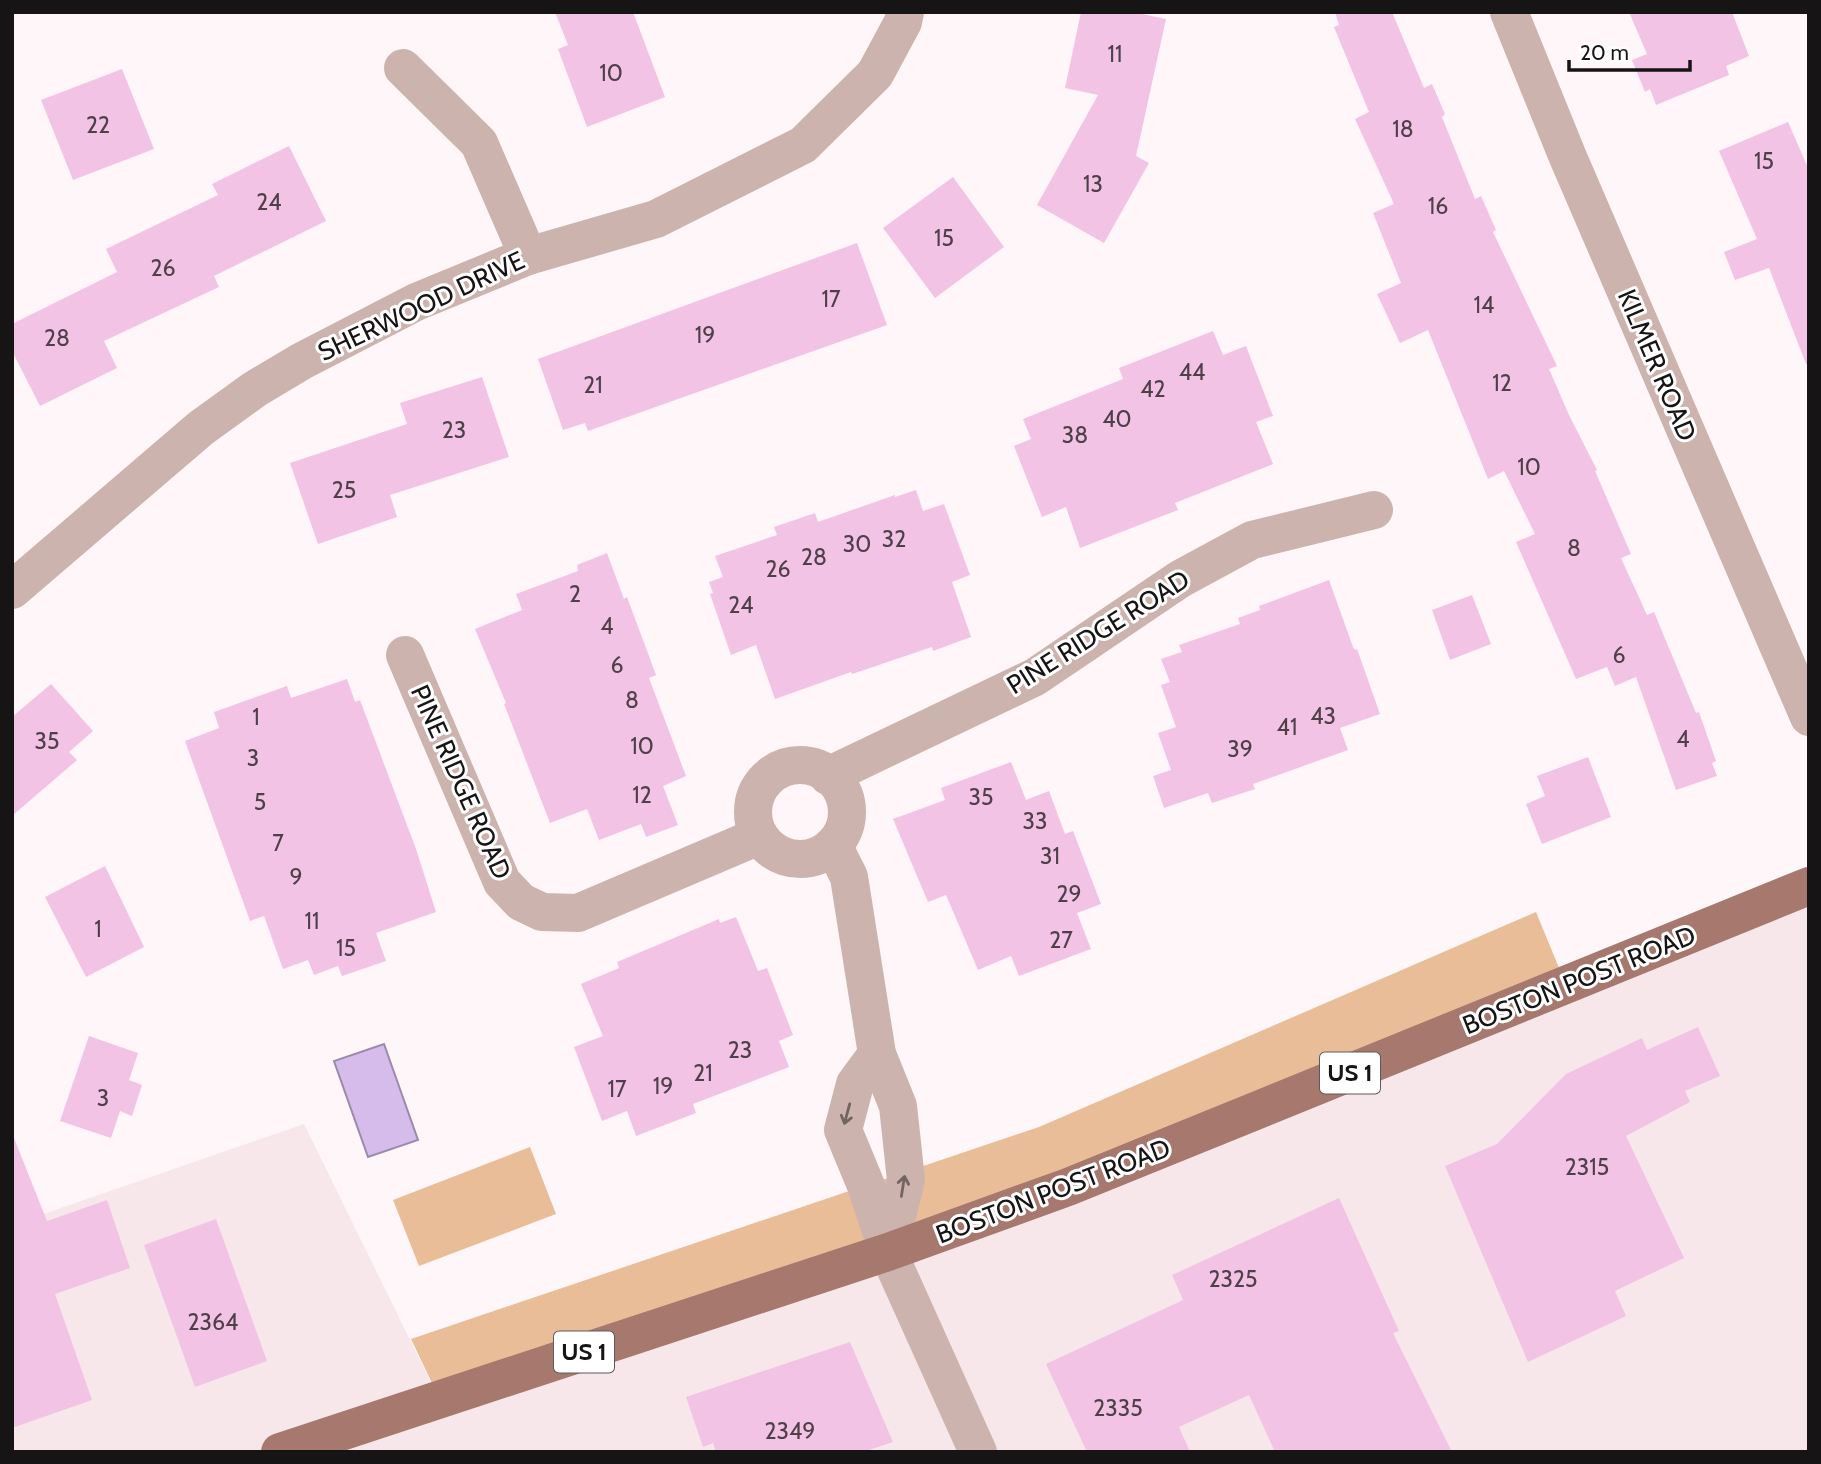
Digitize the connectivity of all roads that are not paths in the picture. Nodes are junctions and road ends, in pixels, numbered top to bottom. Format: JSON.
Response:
{"nodes":[{"id":1,"x":905,"y":12,"type":"edge"},
{"id":2,"x":1509,"y":12,"type":"edge"},
{"id":3,"x":403,"y":68,"type":"dead end"},
{"id":4,"x":528,"y":256,"type":"junction"},
{"id":5,"x":1374,"y":510,"type":"dead end"},
{"id":6,"x":12,"y":590,"type":"edge"},
{"id":7,"x":405,"y":655,"type":"dead end"},
{"id":8,"x":1809,"y":717,"type":"edge"},
{"id":9,"x":828,"y":776,"type":"junction"},
{"id":10,"x":758,"y":836,"type":"junction"},
{"id":11,"x":833,"y":845,"type":"junction"},
{"id":12,"x":1809,"y":886,"type":"edge"},
{"id":13,"x":877,"y":1054,"type":"junction"},
{"id":14,"x":888,"y":1252,"type":"junction"},
{"id":15,"x":280,"y":1452,"type":"edge"},
{"id":16,"x":978,"y":1452,"type":"edge"}],
"edges":[{"from":1,"to":4,"type":"street","name":"SHERWOOD DRIVE"},
{"from":2,"to":8,"type":"street","name":"KILMER ROAD"},
{"from":3,"to":4,"type":"street"},
{"from":4,"to":6,"type":"street","name":"SHERWOOD DRIVE"},
{"from":5,"to":9,"type":"street","name":"PINE RIDGE ROAD"},
{"from":7,"to":10,"type":"street","name":"PINE RIDGE ROAD"},
{"from":9,"to":10,"type":"street"},
{"from":9,"to":11,"type":"street"},
{"from":10,"to":11,"type":"street"},
{"from":11,"to":13,"type":"street"},
{"from":12,"to":14,"type":"main road","name":"BOSTON POST ROAD","number":"US 1"},
{"from":14,"to":13,"type":"street","one_way":true},
{"from":13,"to":14,"type":"street","one_way":true},
{"from":14,"to":15,"type":"main road","name":"BOSTON POST ROAD","number":"US 1"},
{"from":14,"to":16,"type":"street"}]}
